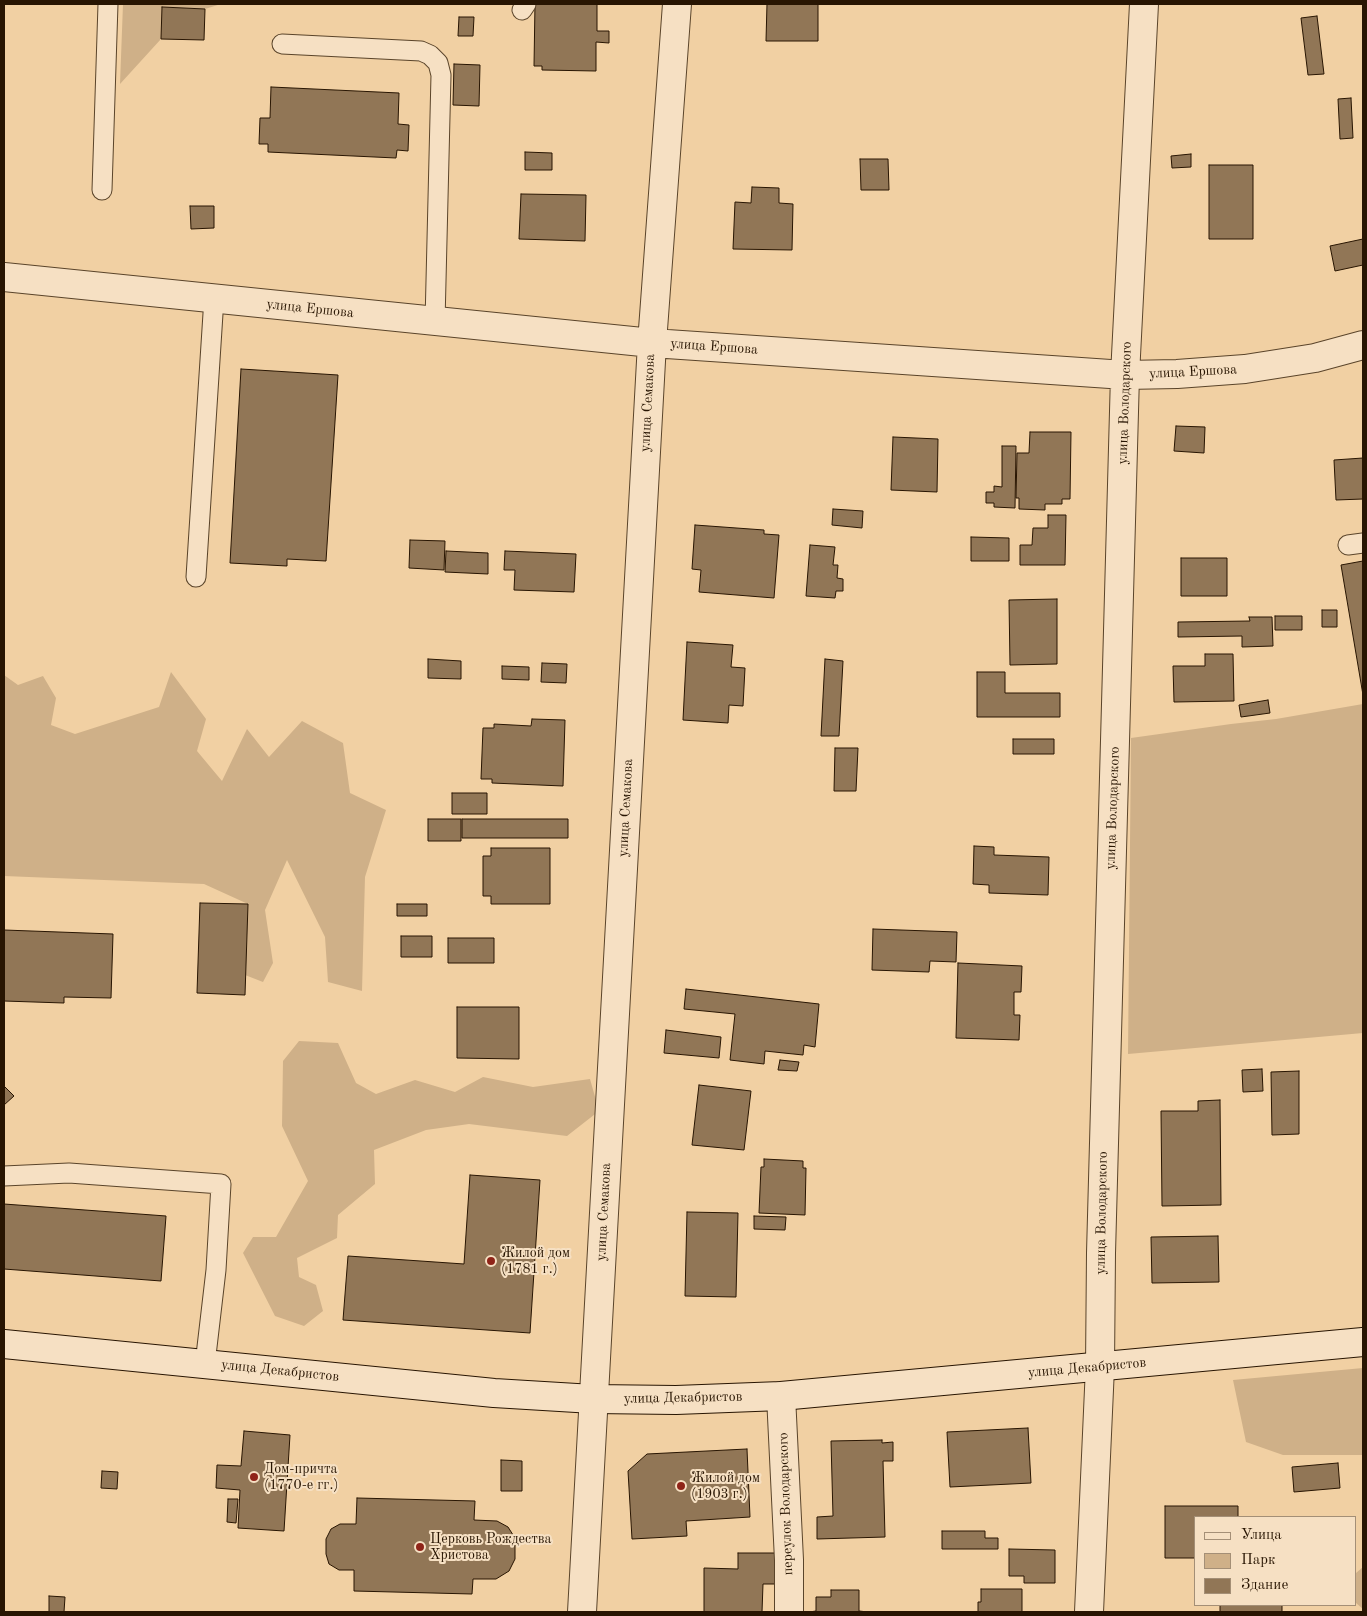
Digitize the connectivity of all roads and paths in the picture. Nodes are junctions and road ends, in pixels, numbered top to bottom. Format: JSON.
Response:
{"nodes":[{"id":1,"x":108,"y":4,"type":"edge"},
{"id":2,"x":677,"y":4,"type":"edge"},
{"id":3,"x":1144,"y":4,"type":"edge"},
{"id":4,"x":282,"y":44,"type":"dead end"},
{"id":5,"x":102,"y":190,"type":"dead end"},
{"id":6,"x":4,"y":278,"type":"edge"},
{"id":7,"x":214,"y":298,"type":"junction"},
{"id":8,"x":435,"y":322,"type":"junction"},
{"id":9,"x":652,"y":343,"type":"junction"},
{"id":10,"x":1363,"y":345,"type":"edge"},
{"id":11,"x":1125,"y":375,"type":"junction"},
{"id":12,"x":196,"y":577,"type":"dead end"},
{"id":13,"x":4,"y":1176,"type":"edge"},
{"id":14,"x":1363,"y":1342,"type":"edge"},
{"id":15,"x":4,"y":1344,"type":"edge"},
{"id":16,"x":205,"y":1364,"type":"junction"},
{"id":17,"x":1100,"y":1367,"type":"junction"},
{"id":18,"x":781,"y":1396,"type":"junction"},
{"id":19,"x":593,"y":1399,"type":"junction"},
{"id":20,"x":582,"y":1612,"type":"edge"},
{"id":21,"x":789,"y":1612,"type":"edge"},
{"id":22,"x":1089,"y":1612,"type":"edge"}],
"edges":[{"from":1,"to":5,"type":"lane"},
{"from":2,"to":9,"type":"street","name":"улица Семакова"},
{"from":3,"to":11,"type":"street","name":"улица Володарского"},
{"from":4,"to":8,"type":"lane"},
{"from":6,"to":7,"type":"street","name":"улица Ершова"},
{"from":7,"to":8,"type":"street","name":"улица Ершова"},
{"from":7,"to":12,"type":"lane"},
{"from":8,"to":9,"type":"street","name":"улица Ершова"},
{"from":9,"to":11,"type":"street","name":"улица Ершова"},
{"from":9,"to":19,"type":"street","name":"улица Семакова"},
{"from":10,"to":11,"type":"street","name":"улица Ершова"},
{"from":11,"to":17,"type":"street","name":"улица Володарского"},
{"from":13,"to":16,"type":"lane"},
{"from":14,"to":17,"type":"street","name":"улица Декабристов"},
{"from":15,"to":16,"type":"street","name":"улица Декабристов"},
{"from":16,"to":19,"type":"street","name":"улица Декабристов"},
{"from":17,"to":18,"type":"street","name":"улица Декабристов"},
{"from":17,"to":22,"type":"street","name":"улица Володарского"},
{"from":18,"to":19,"type":"street","name":"улица Декабристов"},
{"from":18,"to":21,"type":"street","name":"переулок Володарского"},
{"from":19,"to":20,"type":"street","name":"улица Семакова"}]}
